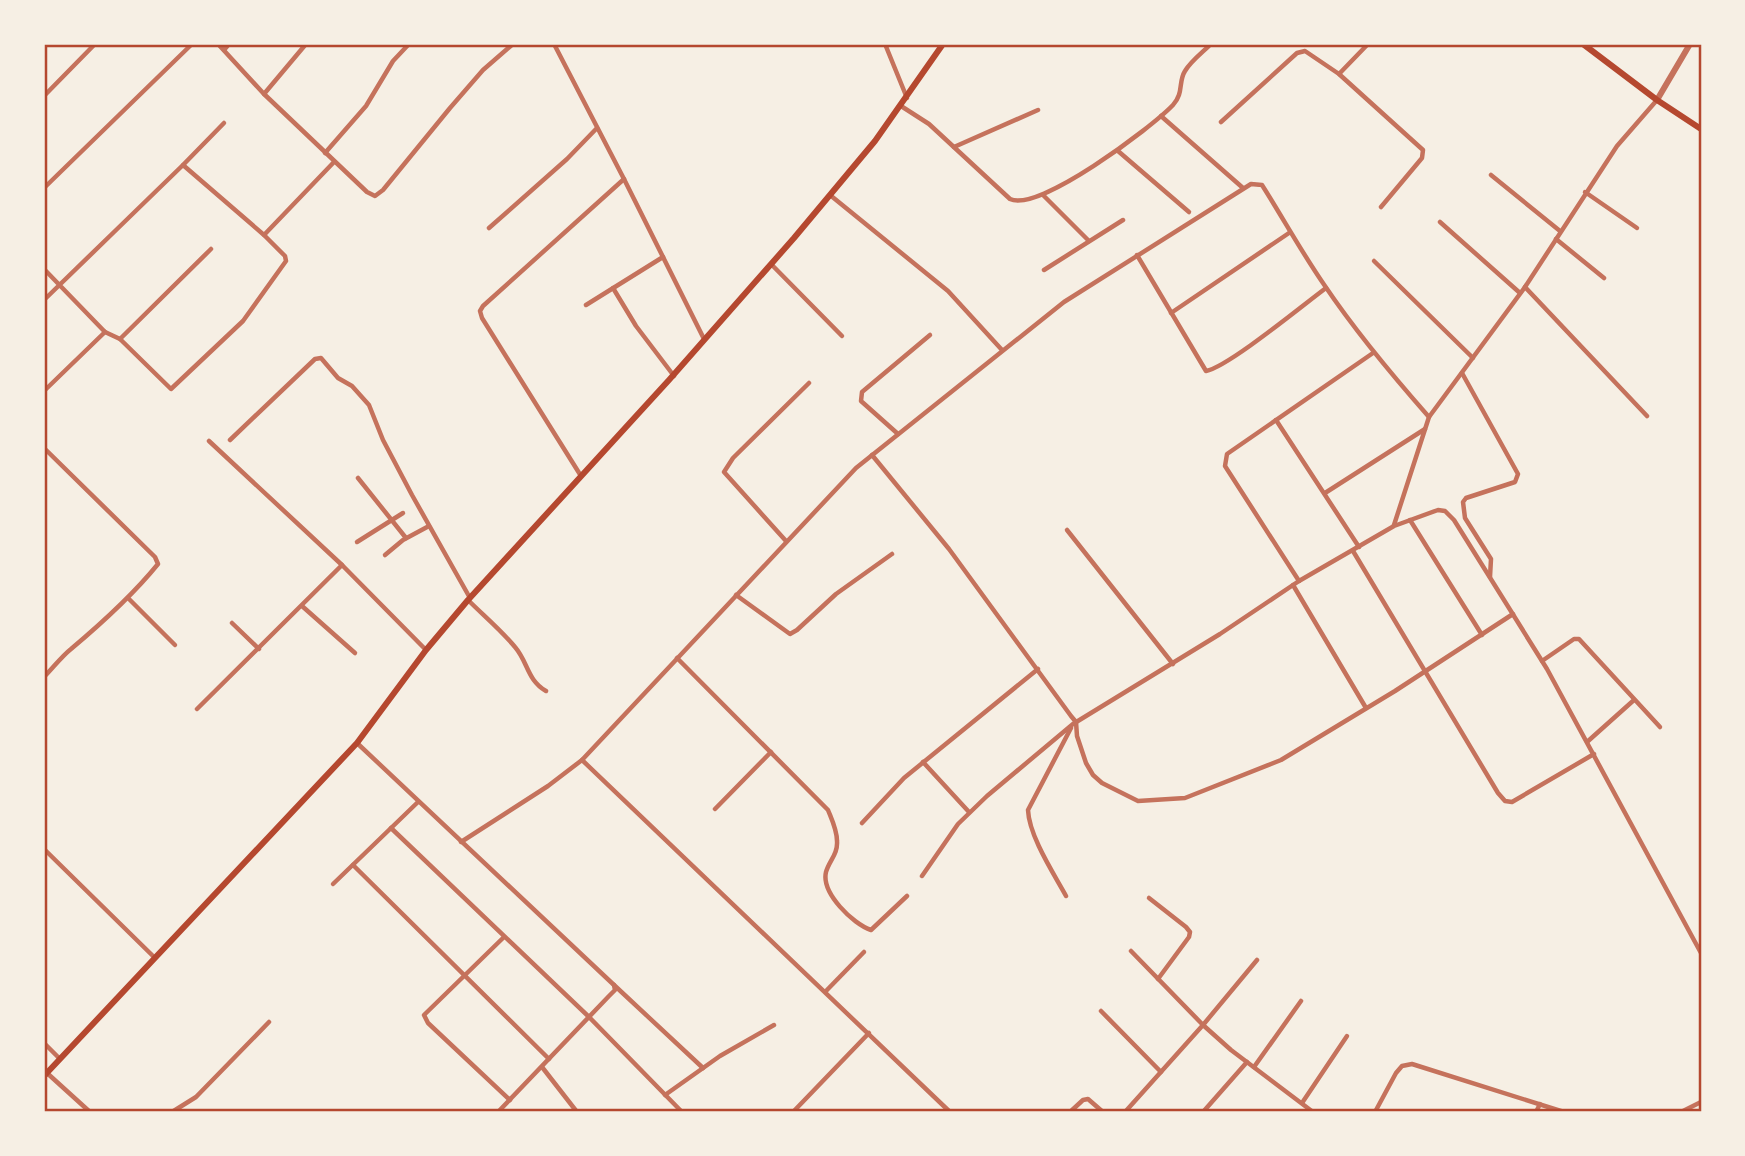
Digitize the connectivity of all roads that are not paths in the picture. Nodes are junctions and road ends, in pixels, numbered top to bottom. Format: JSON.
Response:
{"nodes":[{"id":1,"x":95,"y":44,"type":"edge"},
{"id":2,"x":192,"y":44,"type":"edge"},
{"id":3,"x":218,"y":44,"type":"edge"},
{"id":4,"x":229,"y":44,"type":"edge"},
{"id":5,"x":306,"y":44,"type":"edge"},
{"id":6,"x":513,"y":44,"type":"edge"},
{"id":7,"x":554,"y":44,"type":"edge"},
{"id":8,"x":885,"y":44,"type":"edge"},
{"id":9,"x":943,"y":44,"type":"edge"},
{"id":10,"x":1211,"y":44,"type":"edge"},
{"id":11,"x":1368,"y":44,"type":"edge"},
{"id":12,"x":1583,"y":44,"type":"edge"},
{"id":13,"x":1690,"y":44,"type":"edge"},
{"id":14,"x":406,"y":45,"type":"edge"},
{"id":15,"x":223,"y":50,"type":"junction"},
{"id":16,"x":1339,"y":74,"type":"junction"},
{"id":17,"x":264,"y":94,"type":"junction"},
{"id":18,"x":44,"y":96,"type":"edge"},
{"id":19,"x":907,"y":98,"type":"junction"},
{"id":20,"x":1657,"y":100,"type":"junction"},
{"id":21,"x":901,"y":106,"type":"junction"},
{"id":22,"x":1038,"y":110,"type":"dead end"},
{"id":23,"x":1161,"y":116,"type":"junction"},
{"id":24,"x":1221,"y":122,"type":"dead end"},
{"id":25,"x":224,"y":123,"type":"dead end"},
{"id":26,"x":597,"y":128,"type":"junction"},
{"id":27,"x":1701,"y":129,"type":"edge"},
{"id":28,"x":954,"y":147,"type":"junction"},
{"id":29,"x":1118,"y":150,"type":"junction"},
{"id":30,"x":325,"y":153,"type":"junction"},
{"id":31,"x":334,"y":162,"type":"junction"},
{"id":32,"x":183,"y":165,"type":"junction"},
{"id":33,"x":1491,"y":175,"type":"dead end"},
{"id":34,"x":624,"y":178,"type":"junction"},
{"id":35,"x":44,"y":188,"type":"edge"},
{"id":36,"x":1243,"y":188,"type":"junction"},
{"id":37,"x":1585,"y":192,"type":"junction"},
{"id":38,"x":830,"y":195,"type":"junction"},
{"id":39,"x":1043,"y":195,"type":"junction"},
{"id":40,"x":1381,"y":207,"type":"dead end"},
{"id":41,"x":1189,"y":212,"type":"dead end"},
{"id":42,"x":1124,"y":220,"type":"dead end"},
{"id":43,"x":1440,"y":222,"type":"dead end"},
{"id":44,"x":489,"y":228,"type":"dead end"},
{"id":45,"x":1637,"y":228,"type":"dead end"},
{"id":46,"x":1560,"y":231,"type":"junction"},
{"id":47,"x":1289,"y":233,"type":"junction"},
{"id":48,"x":264,"y":235,"type":"junction"},
{"id":49,"x":1556,"y":239,"type":"junction"},
{"id":50,"x":1089,"y":241,"type":"junction"},
{"id":51,"x":211,"y":249,"type":"dead end"},
{"id":52,"x":1138,"y":255,"type":"junction"},
{"id":53,"x":663,"y":257,"type":"junction"},
{"id":54,"x":1374,"y":261,"type":"dead end"},
{"id":55,"x":771,"y":264,"type":"junction"},
{"id":56,"x":44,"y":269,"type":"edge"},
{"id":57,"x":1044,"y":270,"type":"dead end"},
{"id":58,"x":1604,"y":278,"type":"dead end"},
{"id":59,"x":59,"y":285,"type":"junction"},
{"id":60,"x":1525,"y":287,"type":"junction"},
{"id":61,"x":613,"y":288,"type":"junction"},
{"id":62,"x":1326,"y":288,"type":"junction"},
{"id":63,"x":1520,"y":293,"type":"junction"},
{"id":64,"x":44,"y":300,"type":"edge"},
{"id":65,"x":586,"y":305,"type":"dead end"},
{"id":66,"x":1171,"y":313,"type":"junction"},
{"id":67,"x":105,"y":332,"type":"junction"},
{"id":68,"x":930,"y":335,"type":"dead end"},
{"id":69,"x":842,"y":336,"type":"dead end"},
{"id":70,"x":120,"y":339,"type":"junction"},
{"id":71,"x":705,"y":341,"type":"junction"},
{"id":72,"x":1002,"y":350,"type":"junction"},
{"id":73,"x":1373,"y":352,"type":"junction"},
{"id":74,"x":1473,"y":358,"type":"junction"},
{"id":75,"x":1462,"y":373,"type":"junction"},
{"id":76,"x":674,"y":376,"type":"junction"},
{"id":77,"x":809,"y":383,"type":"dead end"},
{"id":78,"x":44,"y":391,"type":"edge"},
{"id":79,"x":1647,"y":416,"type":"dead end"},
{"id":80,"x":1429,"y":417,"type":"junction"},
{"id":81,"x":1276,"y":420,"type":"junction"},
{"id":82,"x":1425,"y":429,"type":"junction"},
{"id":83,"x":898,"y":434,"type":"junction"},
{"id":84,"x":230,"y":440,"type":"dead end"},
{"id":85,"x":209,"y":441,"type":"dead end"},
{"id":86,"x":44,"y":450,"type":"edge"},
{"id":87,"x":872,"y":455,"type":"junction"},
{"id":88,"x":581,"y":476,"type":"junction"},
{"id":89,"x":358,"y":478,"type":"dead end"},
{"id":90,"x":1325,"y":493,"type":"junction"},
{"id":91,"x":403,"y":513,"type":"dead end"},
{"id":92,"x":391,"y":520,"type":"junction"},
{"id":93,"x":1410,"y":520,"type":"junction"},
{"id":94,"x":429,"y":526,"type":"junction"},
{"id":95,"x":1394,"y":526,"type":"junction"},
{"id":96,"x":1067,"y":530,"type":"dead end"},
{"id":97,"x":406,"y":538,"type":"junction"},
{"id":98,"x":786,"y":541,"type":"junction"},
{"id":99,"x":357,"y":542,"type":"dead end"},
{"id":100,"x":1359,"y":547,"type":"junction"},
{"id":101,"x":1353,"y":551,"type":"junction"},
{"id":102,"x":892,"y":554,"type":"dead end"},
{"id":103,"x":385,"y":555,"type":"dead end"},
{"id":104,"x":342,"y":565,"type":"junction"},
{"id":105,"x":1490,"y":578,"type":"junction"},
{"id":106,"x":1299,"y":581,"type":"junction"},
{"id":107,"x":1293,"y":585,"type":"junction"},
{"id":108,"x":736,"y":595,"type":"junction"},
{"id":109,"x":128,"y":598,"type":"junction"},
{"id":110,"x":469,"y":599,"type":"junction"},
{"id":111,"x":302,"y":606,"type":"junction"},
{"id":112,"x":1513,"y":614,"type":"junction"},
{"id":113,"x":232,"y":624,"type":"dead end"},
{"id":114,"x":1482,"y":635,"type":"junction"},
{"id":115,"x":175,"y":645,"type":"dead end"},
{"id":116,"x":259,"y":650,"type":"junction"},
{"id":117,"x":426,"y":650,"type":"junction"},
{"id":118,"x":355,"y":653,"type":"dead end"},
{"id":119,"x":677,"y":658,"type":"junction"},
{"id":120,"x":1542,"y":661,"type":"junction"},
{"id":121,"x":1173,"y":664,"type":"junction"},
{"id":122,"x":1038,"y":669,"type":"junction"},
{"id":123,"x":1424,"y":672,"type":"junction"},
{"id":124,"x":44,"y":677,"type":"edge"},
{"id":125,"x":546,"y":691,"type":"dead end"},
{"id":126,"x":1634,"y":699,"type":"junction"},
{"id":127,"x":1366,"y":708,"type":"junction"},
{"id":128,"x":197,"y":709,"type":"dead end"},
{"id":129,"x":1074,"y":723,"type":"junction"},
{"id":130,"x":1660,"y":727,"type":"dead end"},
{"id":131,"x":1587,"y":742,"type":"junction"},
{"id":132,"x":356,"y":743,"type":"junction"},
{"id":133,"x":771,"y":752,"type":"junction"},
{"id":134,"x":1594,"y":754,"type":"junction"},
{"id":135,"x":582,"y":760,"type":"junction"},
{"id":136,"x":923,"y":762,"type":"junction"},
{"id":137,"x":418,"y":802,"type":"junction"},
{"id":138,"x":715,"y":809,"type":"dead end"},
{"id":139,"x":970,"y":813,"type":"junction"},
{"id":140,"x":862,"y":823,"type":"dead end"},
{"id":141,"x":391,"y":828,"type":"junction"},
{"id":142,"x":461,"y":842,"type":"junction"},
{"id":143,"x":44,"y":849,"type":"edge"},
{"id":144,"x":353,"y":865,"type":"junction"},
{"id":145,"x":922,"y":876,"type":"dead end"},
{"id":146,"x":333,"y":884,"type":"dead end"},
{"id":147,"x":907,"y":896,"type":"dead end"},
{"id":148,"x":1066,"y":896,"type":"dead end"},
{"id":149,"x":1149,"y":898,"type":"dead end"},
{"id":150,"x":504,"y":937,"type":"junction"},
{"id":151,"x":1131,"y":951,"type":"dead end"},
{"id":152,"x":864,"y":953,"type":"dead end"},
{"id":153,"x":1701,"y":953,"type":"edge"},
{"id":154,"x":154,"y":957,"type":"junction"},
{"id":155,"x":1257,"y":960,"type":"dead end"},
{"id":156,"x":464,"y":975,"type":"junction"},
{"id":157,"x":1158,"y":979,"type":"junction"},
{"id":158,"x":614,"y":985,"type":"junction"},
{"id":159,"x":826,"y":991,"type":"junction"},
{"id":160,"x":1301,"y":1000,"type":"dead end"},
{"id":161,"x":1101,"y":1011,"type":"dead end"},
{"id":162,"x":589,"y":1017,"type":"junction"},
{"id":163,"x":269,"y":1022,"type":"dead end"},
{"id":164,"x":774,"y":1025,"type":"dead end"},
{"id":165,"x":1203,"y":1025,"type":"junction"},
{"id":166,"x":869,"y":1033,"type":"junction"},
{"id":167,"x":1348,"y":1036,"type":"dead end"},
{"id":168,"x":44,"y":1043,"type":"edge"},
{"id":169,"x":60,"y":1058,"type":"junction"},
{"id":170,"x":549,"y":1059,"type":"junction"},
{"id":171,"x":1247,"y":1062,"type":"junction"},
{"id":172,"x":542,"y":1067,"type":"junction"},
{"id":173,"x":703,"y":1068,"type":"junction"},
{"id":174,"x":1254,"y":1068,"type":"junction"},
{"id":175,"x":1161,"y":1072,"type":"junction"},
{"id":176,"x":45,"y":1074,"type":"edge"},
{"id":177,"x":665,"y":1095,"type":"junction"},
{"id":178,"x":510,"y":1100,"type":"junction"},
{"id":179,"x":1701,"y":1101,"type":"edge"},
{"id":180,"x":1302,"y":1103,"type":"junction"},
{"id":181,"x":1540,"y":1104,"type":"junction"},
{"id":182,"x":947,"y":1111,"type":"edge"},
{"id":183,"x":90,"y":1112,"type":"edge"},
{"id":184,"x":172,"y":1112,"type":"edge"},
{"id":185,"x":498,"y":1112,"type":"edge"},
{"id":186,"x":577,"y":1112,"type":"edge"},
{"id":187,"x":682,"y":1112,"type":"edge"},
{"id":188,"x":793,"y":1112,"type":"edge"},
{"id":189,"x":1070,"y":1112,"type":"edge"},
{"id":190,"x":1103,"y":1112,"type":"edge"},
{"id":191,"x":1125,"y":1112,"type":"edge"},
{"id":192,"x":1203,"y":1112,"type":"edge"},
{"id":193,"x":1313,"y":1112,"type":"edge"},
{"id":194,"x":1375,"y":1112,"type":"edge"},
{"id":195,"x":1536,"y":1112,"type":"edge"},
{"id":196,"x":1564,"y":1112,"type":"edge"},
{"id":197,"x":1681,"y":1112,"type":"edge"}],
"edges":[{"from":1,"to":18,"type":"street"},
{"from":2,"to":35,"type":"street"},
{"from":3,"to":15,"type":"street"},
{"from":4,"to":15,"type":"street"},
{"from":5,"to":17,"type":"street"},
{"from":6,"to":31,"type":"street"},
{"from":7,"to":26,"type":"street"},
{"from":8,"to":19,"type":"street"},
{"from":9,"to":19,"type":"main road"},
{"from":10,"to":23,"type":"street"},
{"from":11,"to":16,"type":"street"},
{"from":12,"to":20,"type":"main road"},
{"from":13,"to":20,"type":"street"},
{"from":14,"to":30,"type":"street"},
{"from":15,"to":17,"type":"street"},
{"from":16,"to":24,"type":"street"},
{"from":16,"to":40,"type":"street"},
{"from":17,"to":30,"type":"street"},
{"from":19,"to":21,"type":"main road"},
{"from":20,"to":27,"type":"main road"},
{"from":20,"to":37,"type":"street"},
{"from":21,"to":28,"type":"street"},
{"from":21,"to":38,"type":"main road"},
{"from":22,"to":28,"type":"street"},
{"from":23,"to":29,"type":"street"},
{"from":23,"to":36,"type":"street"},
{"from":25,"to":32,"type":"street"},
{"from":26,"to":34,"type":"street"},
{"from":26,"to":44,"type":"street"},
{"from":28,"to":39,"type":"street"},
{"from":29,"to":39,"type":"street"},
{"from":29,"to":41,"type":"street"},
{"from":30,"to":31,"type":"street"},
{"from":31,"to":48,"type":"street"},
{"from":32,"to":48,"type":"street"},
{"from":32,"to":59,"type":"street"},
{"from":33,"to":46,"type":"street"},
{"from":34,"to":53,"type":"street"},
{"from":34,"to":88,"type":"street"},
{"from":36,"to":47,"type":"street"},
{"from":36,"to":52,"type":"street"},
{"from":37,"to":45,"type":"street"},
{"from":37,"to":46,"type":"street"},
{"from":38,"to":55,"type":"main road"},
{"from":38,"to":72,"type":"street"},
{"from":39,"to":50,"type":"street"},
{"from":42,"to":50,"type":"street"},
{"from":43,"to":63,"type":"street"},
{"from":46,"to":49,"type":"street"},
{"from":47,"to":62,"type":"street"},
{"from":47,"to":66,"type":"street"},
{"from":48,"to":70,"type":"street"},
{"from":49,"to":58,"type":"street"},
{"from":49,"to":60,"type":"street"},
{"from":50,"to":57,"type":"street"},
{"from":51,"to":70,"type":"street"},
{"from":52,"to":66,"type":"street"},
{"from":52,"to":72,"type":"street"},
{"from":53,"to":61,"type":"street"},
{"from":53,"to":71,"type":"street"},
{"from":54,"to":74,"type":"street"},
{"from":55,"to":69,"type":"street"},
{"from":55,"to":71,"type":"main road"},
{"from":56,"to":59,"type":"street"},
{"from":59,"to":64,"type":"street"},
{"from":59,"to":67,"type":"street"},
{"from":60,"to":63,"type":"street"},
{"from":60,"to":79,"type":"street"},
{"from":61,"to":65,"type":"street"},
{"from":61,"to":76,"type":"street"},
{"from":62,"to":66,"type":"street"},
{"from":62,"to":73,"type":"street"},
{"from":63,"to":74,"type":"street"},
{"from":67,"to":70,"type":"street"},
{"from":67,"to":78,"type":"street"},
{"from":68,"to":83,"type":"street"},
{"from":71,"to":76,"type":"main road"},
{"from":72,"to":83,"type":"street"},
{"from":73,"to":80,"type":"street"},
{"from":73,"to":81,"type":"street"},
{"from":74,"to":75,"type":"street"},
{"from":75,"to":80,"type":"street"},
{"from":75,"to":105,"type":"street"},
{"from":76,"to":88,"type":"main road"},
{"from":77,"to":98,"type":"street"},
{"from":80,"to":82,"type":"street"},
{"from":81,"to":90,"type":"street"},
{"from":81,"to":106,"type":"street"},
{"from":82,"to":90,"type":"street"},
{"from":82,"to":95,"type":"street"},
{"from":83,"to":87,"type":"street"},
{"from":84,"to":94,"type":"street"},
{"from":85,"to":104,"type":"street"},
{"from":86,"to":109,"type":"street"},
{"from":87,"to":98,"type":"street"},
{"from":87,"to":122,"type":"street"},
{"from":88,"to":110,"type":"main road"},
{"from":89,"to":92,"type":"street"},
{"from":90,"to":100,"type":"street"},
{"from":91,"to":92,"type":"street"},
{"from":92,"to":97,"type":"street"},
{"from":92,"to":99,"type":"street"},
{"from":93,"to":95,"type":"street"},
{"from":93,"to":105,"type":"street"},
{"from":93,"to":114,"type":"street"},
{"from":94,"to":97,"type":"street"},
{"from":94,"to":110,"type":"street"},
{"from":95,"to":100,"type":"street"},
{"from":96,"to":121,"type":"street"},
{"from":97,"to":103,"type":"street"},
{"from":98,"to":108,"type":"street"},
{"from":100,"to":101,"type":"street"},
{"from":101,"to":106,"type":"street"},
{"from":101,"to":123,"type":"street"},
{"from":102,"to":108,"type":"street"},
{"from":104,"to":111,"type":"street"},
{"from":104,"to":117,"type":"street"},
{"from":105,"to":112,"type":"street"},
{"from":106,"to":107,"type":"street"},
{"from":107,"to":121,"type":"street"},
{"from":107,"to":127,"type":"street"},
{"from":108,"to":119,"type":"street"},
{"from":109,"to":115,"type":"street"},
{"from":109,"to":124,"type":"street"},
{"from":110,"to":117,"type":"main road"},
{"from":110,"to":125,"type":"street"},
{"from":111,"to":116,"type":"street"},
{"from":111,"to":118,"type":"street"},
{"from":112,"to":114,"type":"street"},
{"from":112,"to":120,"type":"street"},
{"from":113,"to":116,"type":"street"},
{"from":114,"to":123,"type":"street"},
{"from":116,"to":128,"type":"street"},
{"from":117,"to":132,"type":"main road"},
{"from":119,"to":133,"type":"street"},
{"from":119,"to":135,"type":"street"},
{"from":120,"to":126,"type":"street"},
{"from":120,"to":131,"type":"street"},
{"from":121,"to":129,"type":"street"},
{"from":122,"to":129,"type":"street"},
{"from":122,"to":136,"type":"street"},
{"from":123,"to":127,"type":"street"},
{"from":123,"to":134,"type":"street"},
{"from":126,"to":130,"type":"street"},
{"from":126,"to":131,"type":"street"},
{"from":127,"to":129,"type":"street"},
{"from":129,"to":139,"type":"street"},
{"from":129,"to":148,"type":"street"},
{"from":131,"to":134,"type":"street"},
{"from":132,"to":137,"type":"street"},
{"from":132,"to":154,"type":"main road"},
{"from":133,"to":138,"type":"street"},
{"from":133,"to":147,"type":"street"},
{"from":134,"to":153,"type":"street"},
{"from":135,"to":142,"type":"street"},
{"from":135,"to":159,"type":"street"},
{"from":136,"to":139,"type":"street"},
{"from":136,"to":140,"type":"street"},
{"from":137,"to":141,"type":"street"},
{"from":137,"to":142,"type":"street"},
{"from":139,"to":145,"type":"street"},
{"from":141,"to":144,"type":"street"},
{"from":141,"to":150,"type":"street"},
{"from":142,"to":158,"type":"street"},
{"from":143,"to":154,"type":"street"},
{"from":144,"to":146,"type":"street"},
{"from":144,"to":156,"type":"street"},
{"from":149,"to":157,"type":"street"},
{"from":150,"to":156,"type":"street"},
{"from":150,"to":162,"type":"street"},
{"from":151,"to":157,"type":"street"},
{"from":152,"to":159,"type":"street"},
{"from":154,"to":169,"type":"main road"},
{"from":155,"to":165,"type":"street"},
{"from":156,"to":170,"type":"street"},
{"from":156,"to":178,"type":"street"},
{"from":157,"to":165,"type":"street"},
{"from":158,"to":162,"type":"street"},
{"from":158,"to":173,"type":"street"},
{"from":159,"to":166,"type":"street"},
{"from":160,"to":174,"type":"street"},
{"from":161,"to":175,"type":"street"},
{"from":162,"to":170,"type":"street"},
{"from":162,"to":177,"type":"street"},
{"from":163,"to":184,"type":"street"},
{"from":164,"to":173,"type":"street"},
{"from":165,"to":171,"type":"street"},
{"from":165,"to":175,"type":"street"},
{"from":166,"to":182,"type":"street"},
{"from":166,"to":188,"type":"street"},
{"from":167,"to":180,"type":"street"},
{"from":168,"to":169,"type":"street"},
{"from":169,"to":176,"type":"main road"},
{"from":170,"to":172,"type":"street"},
{"from":171,"to":174,"type":"street"},
{"from":171,"to":192,"type":"street"},
{"from":172,"to":178,"type":"street"},
{"from":172,"to":186,"type":"street"},
{"from":173,"to":177,"type":"street"},
{"from":174,"to":180,"type":"street"},
{"from":175,"to":191,"type":"street"},
{"from":176,"to":183,"type":"street"},
{"from":177,"to":187,"type":"street"},
{"from":178,"to":185,"type":"street"},
{"from":179,"to":197,"type":"street"},
{"from":180,"to":193,"type":"street"},
{"from":181,"to":194,"type":"street"},
{"from":181,"to":195,"type":"street"},
{"from":181,"to":196,"type":"street"},
{"from":189,"to":190,"type":"street"}]}
